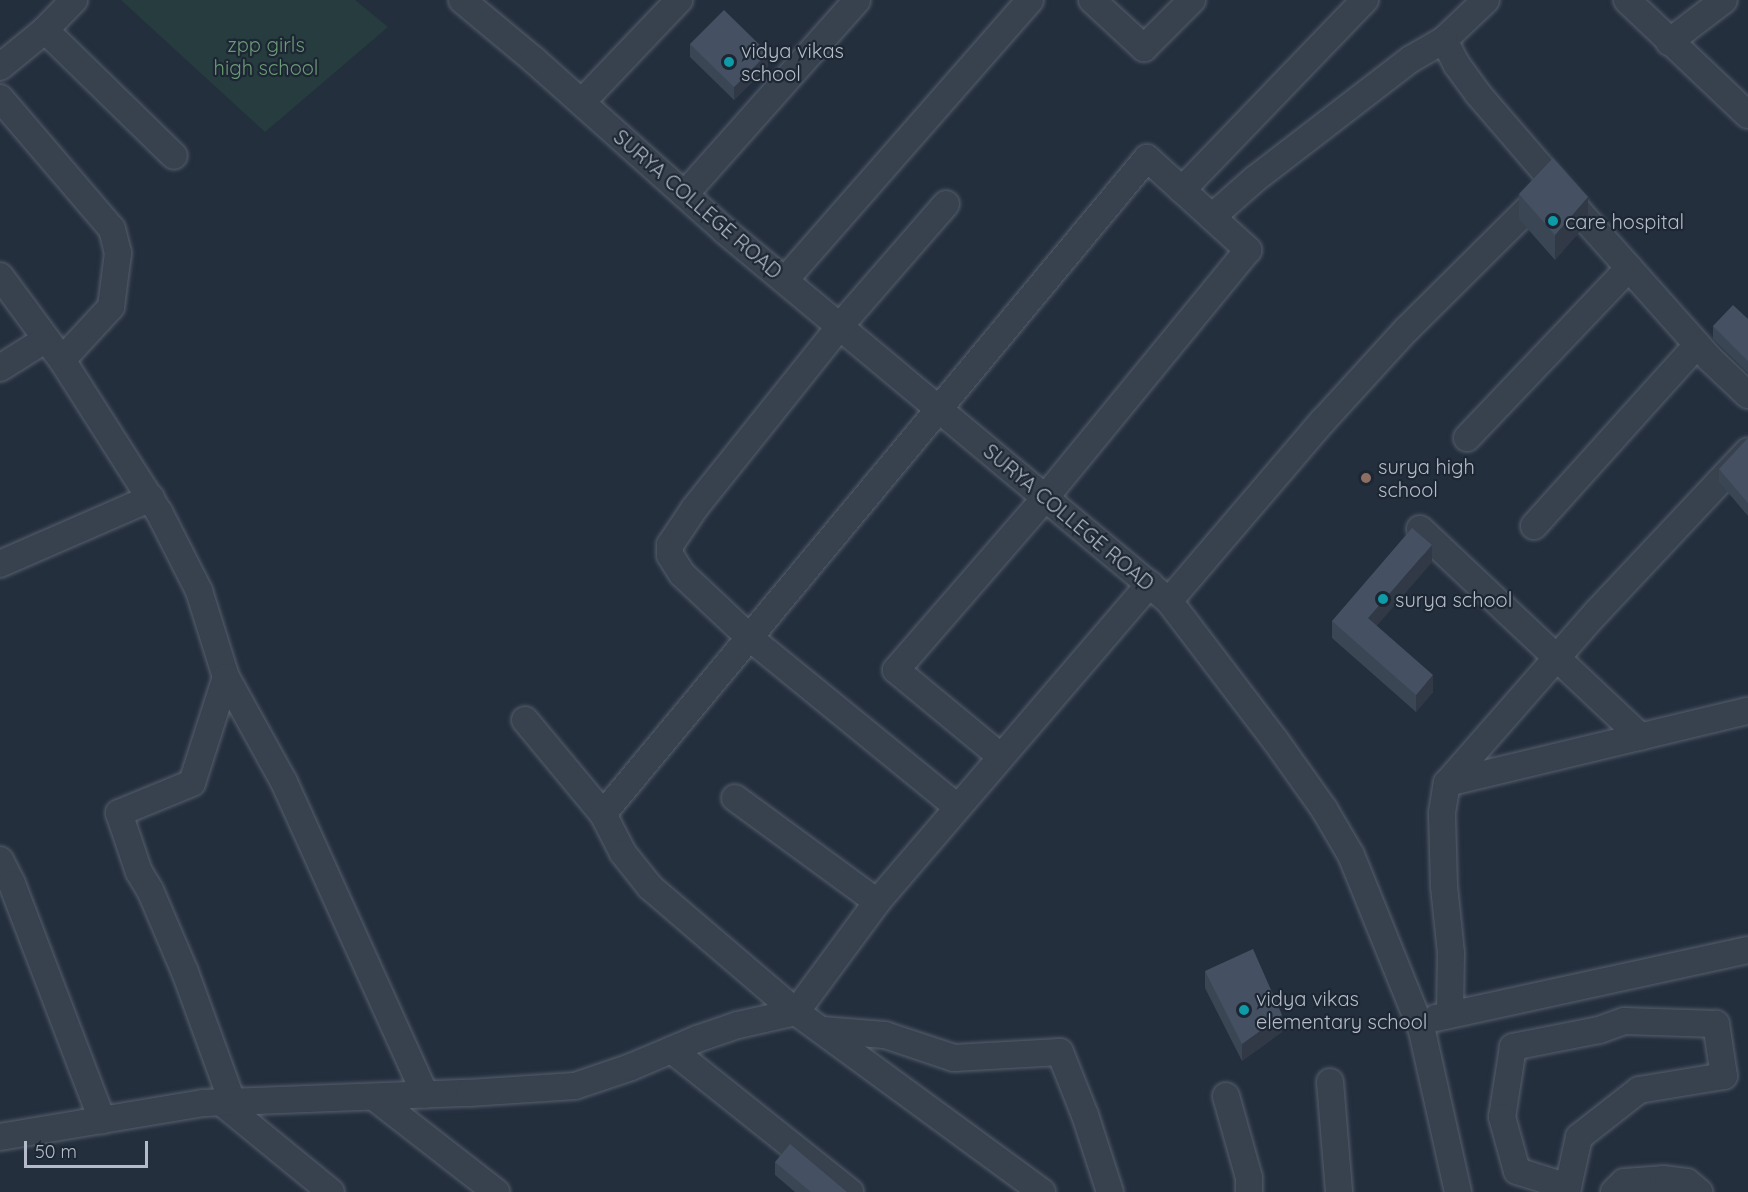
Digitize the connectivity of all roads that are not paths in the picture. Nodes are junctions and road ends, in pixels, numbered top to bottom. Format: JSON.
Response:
{"nodes":[{"id":1,"x":74,"y":0,"type":"edge"},
{"id":2,"x":462,"y":0,"type":"edge"},
{"id":3,"x":679,"y":0,"type":"edge"},
{"id":4,"x":857,"y":0,"type":"edge"},
{"id":5,"x":1030,"y":0,"type":"edge"},
{"id":6,"x":1092,"y":0,"type":"edge"},
{"id":7,"x":1192,"y":0,"type":"edge"},
{"id":8,"x":1365,"y":0,"type":"edge"},
{"id":9,"x":1486,"y":0,"type":"edge"},
{"id":10,"x":1627,"y":0,"type":"edge"},
{"id":11,"x":1724,"y":0,"type":"edge"},
{"id":12,"x":45,"y":30,"type":"junction"},
{"id":13,"x":1444,"y":40,"type":"junction"},
{"id":14,"x":1669,"y":42,"type":"junction"},
{"id":15,"x":0,"y":67,"type":"edge"},
{"id":16,"x":0,"y":99,"type":"edge"},
{"id":17,"x":582,"y":102,"type":"junction"},
{"id":18,"x":1748,"y":115,"type":"edge"},
{"id":19,"x":174,"y":156,"type":"dead end"},
{"id":20,"x":1553,"y":183,"type":"junction"},
{"id":21,"x":1182,"y":190,"type":"junction"},
{"id":22,"x":685,"y":194,"type":"junction"},
{"id":23,"x":945,"y":204,"type":"dead end"},
{"id":24,"x":1212,"y":217,"type":"junction"},
{"id":25,"x":1629,"y":268,"type":"junction"},
{"id":26,"x":0,"y":276,"type":"edge"},
{"id":27,"x":785,"y":280,"type":"junction"},
{"id":28,"x":840,"y":326,"type":"junction"},
{"id":29,"x":46,"y":339,"type":"junction"},
{"id":30,"x":1697,"y":345,"type":"junction"},
{"id":31,"x":62,"y":360,"type":"junction"},
{"id":32,"x":0,"y":368,"type":"edge"},
{"id":33,"x":1748,"y":395,"type":"edge"},
{"id":34,"x":941,"y":409,"type":"junction"},
{"id":35,"x":1467,"y":438,"type":"dead end"},
{"id":36,"x":1748,"y":451,"type":"edge"},
{"id":37,"x":1046,"y":496,"type":"junction"},
{"id":38,"x":151,"y":498,"type":"junction"},
{"id":39,"x":1534,"y":526,"type":"dead end"},
{"id":40,"x":1420,"y":529,"type":"dead end"},
{"id":41,"x":0,"y":564,"type":"edge"},
{"id":42,"x":1150,"y":584,"type":"junction"},
{"id":43,"x":1169,"y":601,"type":"junction"},
{"id":44,"x":750,"y":638,"type":"junction"},
{"id":45,"x":1556,"y":659,"type":"junction"},
{"id":46,"x":226,"y":677,"type":"junction"},
{"id":47,"x":1748,"y":711,"type":"edge"},
{"id":48,"x":525,"y":720,"type":"dead end"},
{"id":49,"x":1641,"y":737,"type":"junction"},
{"id":50,"x":1000,"y":756,"type":"junction"},
{"id":51,"x":1447,"y":783,"type":"junction"},
{"id":52,"x":735,"y":798,"type":"dead end"},
{"id":53,"x":957,"y":807,"type":"junction"},
{"id":54,"x":603,"y":814,"type":"junction"},
{"id":55,"x":0,"y":861,"type":"edge"},
{"id":56,"x":877,"y":902,"type":"junction"},
{"id":57,"x":1748,"y":950,"type":"edge"},
{"id":58,"x":796,"y":1012,"type":"junction"},
{"id":59,"x":1450,"y":1014,"type":"junction"},
{"id":60,"x":1419,"y":1023,"type":"junction"},
{"id":61,"x":821,"y":1030,"type":"junction"},
{"id":62,"x":672,"y":1050,"type":"junction"},
{"id":63,"x":1330,"y":1082,"type":"dead end"},
{"id":64,"x":425,"y":1095,"type":"junction"},
{"id":65,"x":1226,"y":1096,"type":"dead end"},
{"id":66,"x":374,"y":1097,"type":"junction"},
{"id":67,"x":226,"y":1101,"type":"junction"},
{"id":68,"x":102,"y":1120,"type":"junction"},
{"id":69,"x":0,"y":1137,"type":"edge"},
{"id":70,"x":1568,"y":1190,"type":"edge"},
{"id":71,"x":331,"y":1192,"type":"edge"},
{"id":72,"x":496,"y":1192,"type":"edge"},
{"id":73,"x":850,"y":1192,"type":"edge"},
{"id":74,"x":1042,"y":1192,"type":"edge"},
{"id":75,"x":1110,"y":1192,"type":"edge"},
{"id":76,"x":1249,"y":1192,"type":"edge"},
{"id":77,"x":1339,"y":1192,"type":"edge"},
{"id":78,"x":1458,"y":1192,"type":"edge"},
{"id":79,"x":1614,"y":1192,"type":"edge"},
{"id":80,"x":1699,"y":1192,"type":"edge"}],
"edges":[{"from":1,"to":12,"type":"street"},
{"from":2,"to":17,"type":"street","name":"SURYA COLLEGE ROAD"},
{"from":3,"to":17,"type":"street"},
{"from":4,"to":22,"type":"street"},
{"from":5,"to":27,"type":"street"},
{"from":6,"to":7,"type":"street"},
{"from":8,"to":21,"type":"street"},
{"from":9,"to":13,"type":"street"},
{"from":10,"to":14,"type":"street"},
{"from":11,"to":14,"type":"street"},
{"from":12,"to":15,"type":"street"},
{"from":12,"to":19,"type":"street"},
{"from":13,"to":20,"type":"street"},
{"from":13,"to":24,"type":"street"},
{"from":14,"to":18,"type":"street"},
{"from":16,"to":31,"type":"street"},
{"from":17,"to":22,"type":"street","name":"SURYA COLLEGE ROAD"},
{"from":20,"to":25,"type":"street"},
{"from":20,"to":43,"type":"street"},
{"from":21,"to":24,"type":"street"},
{"from":21,"to":34,"type":"street"},
{"from":22,"to":27,"type":"street","name":"SURYA COLLEGE ROAD"},
{"from":23,"to":28,"type":"street"},
{"from":24,"to":37,"type":"street"},
{"from":25,"to":30,"type":"street"},
{"from":25,"to":35,"type":"street"},
{"from":26,"to":29,"type":"street"},
{"from":27,"to":28,"type":"street","name":"SURYA COLLEGE ROAD"},
{"from":28,"to":34,"type":"street","name":"SURYA COLLEGE ROAD"},
{"from":28,"to":44,"type":"street"},
{"from":29,"to":31,"type":"street"},
{"from":29,"to":32,"type":"street"},
{"from":30,"to":33,"type":"street"},
{"from":30,"to":39,"type":"street"},
{"from":31,"to":38,"type":"street"},
{"from":34,"to":37,"type":"street","name":"SURYA COLLEGE ROAD"},
{"from":34,"to":44,"type":"street"},
{"from":36,"to":45,"type":"street"},
{"from":37,"to":42,"type":"street","name":"SURYA COLLEGE ROAD"},
{"from":37,"to":50,"type":"street"},
{"from":38,"to":41,"type":"street"},
{"from":38,"to":46,"type":"street"},
{"from":40,"to":45,"type":"street"},
{"from":42,"to":43,"type":"street","name":"SURYA COLLEGE ROAD"},
{"from":42,"to":50,"type":"street"},
{"from":43,"to":60,"type":"street","name":"SURYA COLLEGE ROAD"},
{"from":44,"to":53,"type":"street"},
{"from":44,"to":54,"type":"street"},
{"from":45,"to":49,"type":"street"},
{"from":45,"to":51,"type":"street"},
{"from":46,"to":64,"type":"street"},
{"from":46,"to":67,"type":"street"},
{"from":47,"to":49,"type":"street"},
{"from":48,"to":54,"type":"street"},
{"from":49,"to":51,"type":"street"},
{"from":50,"to":53,"type":"street"},
{"from":51,"to":59,"type":"street"},
{"from":52,"to":56,"type":"street"},
{"from":53,"to":56,"type":"street"},
{"from":54,"to":58,"type":"street"},
{"from":55,"to":68,"type":"street"},
{"from":56,"to":58,"type":"street"},
{"from":57,"to":59,"type":"street"},
{"from":58,"to":61,"type":"street"},
{"from":58,"to":62,"type":"street"},
{"from":59,"to":60,"type":"street"},
{"from":60,"to":78,"type":"street","name":"SURYA COLLEGE ROAD"},
{"from":61,"to":74,"type":"street"},
{"from":61,"to":75,"type":"street"},
{"from":62,"to":64,"type":"street"},
{"from":62,"to":73,"type":"street"},
{"from":63,"to":77,"type":"street"},
{"from":64,"to":66,"type":"street"},
{"from":65,"to":76,"type":"street"},
{"from":66,"to":67,"type":"street"},
{"from":66,"to":72,"type":"street"},
{"from":67,"to":68,"type":"street"},
{"from":67,"to":71,"type":"street"},
{"from":68,"to":69,"type":"street"},
{"from":70,"to":70,"type":"street"},
{"from":79,"to":80,"type":"street"}]}
